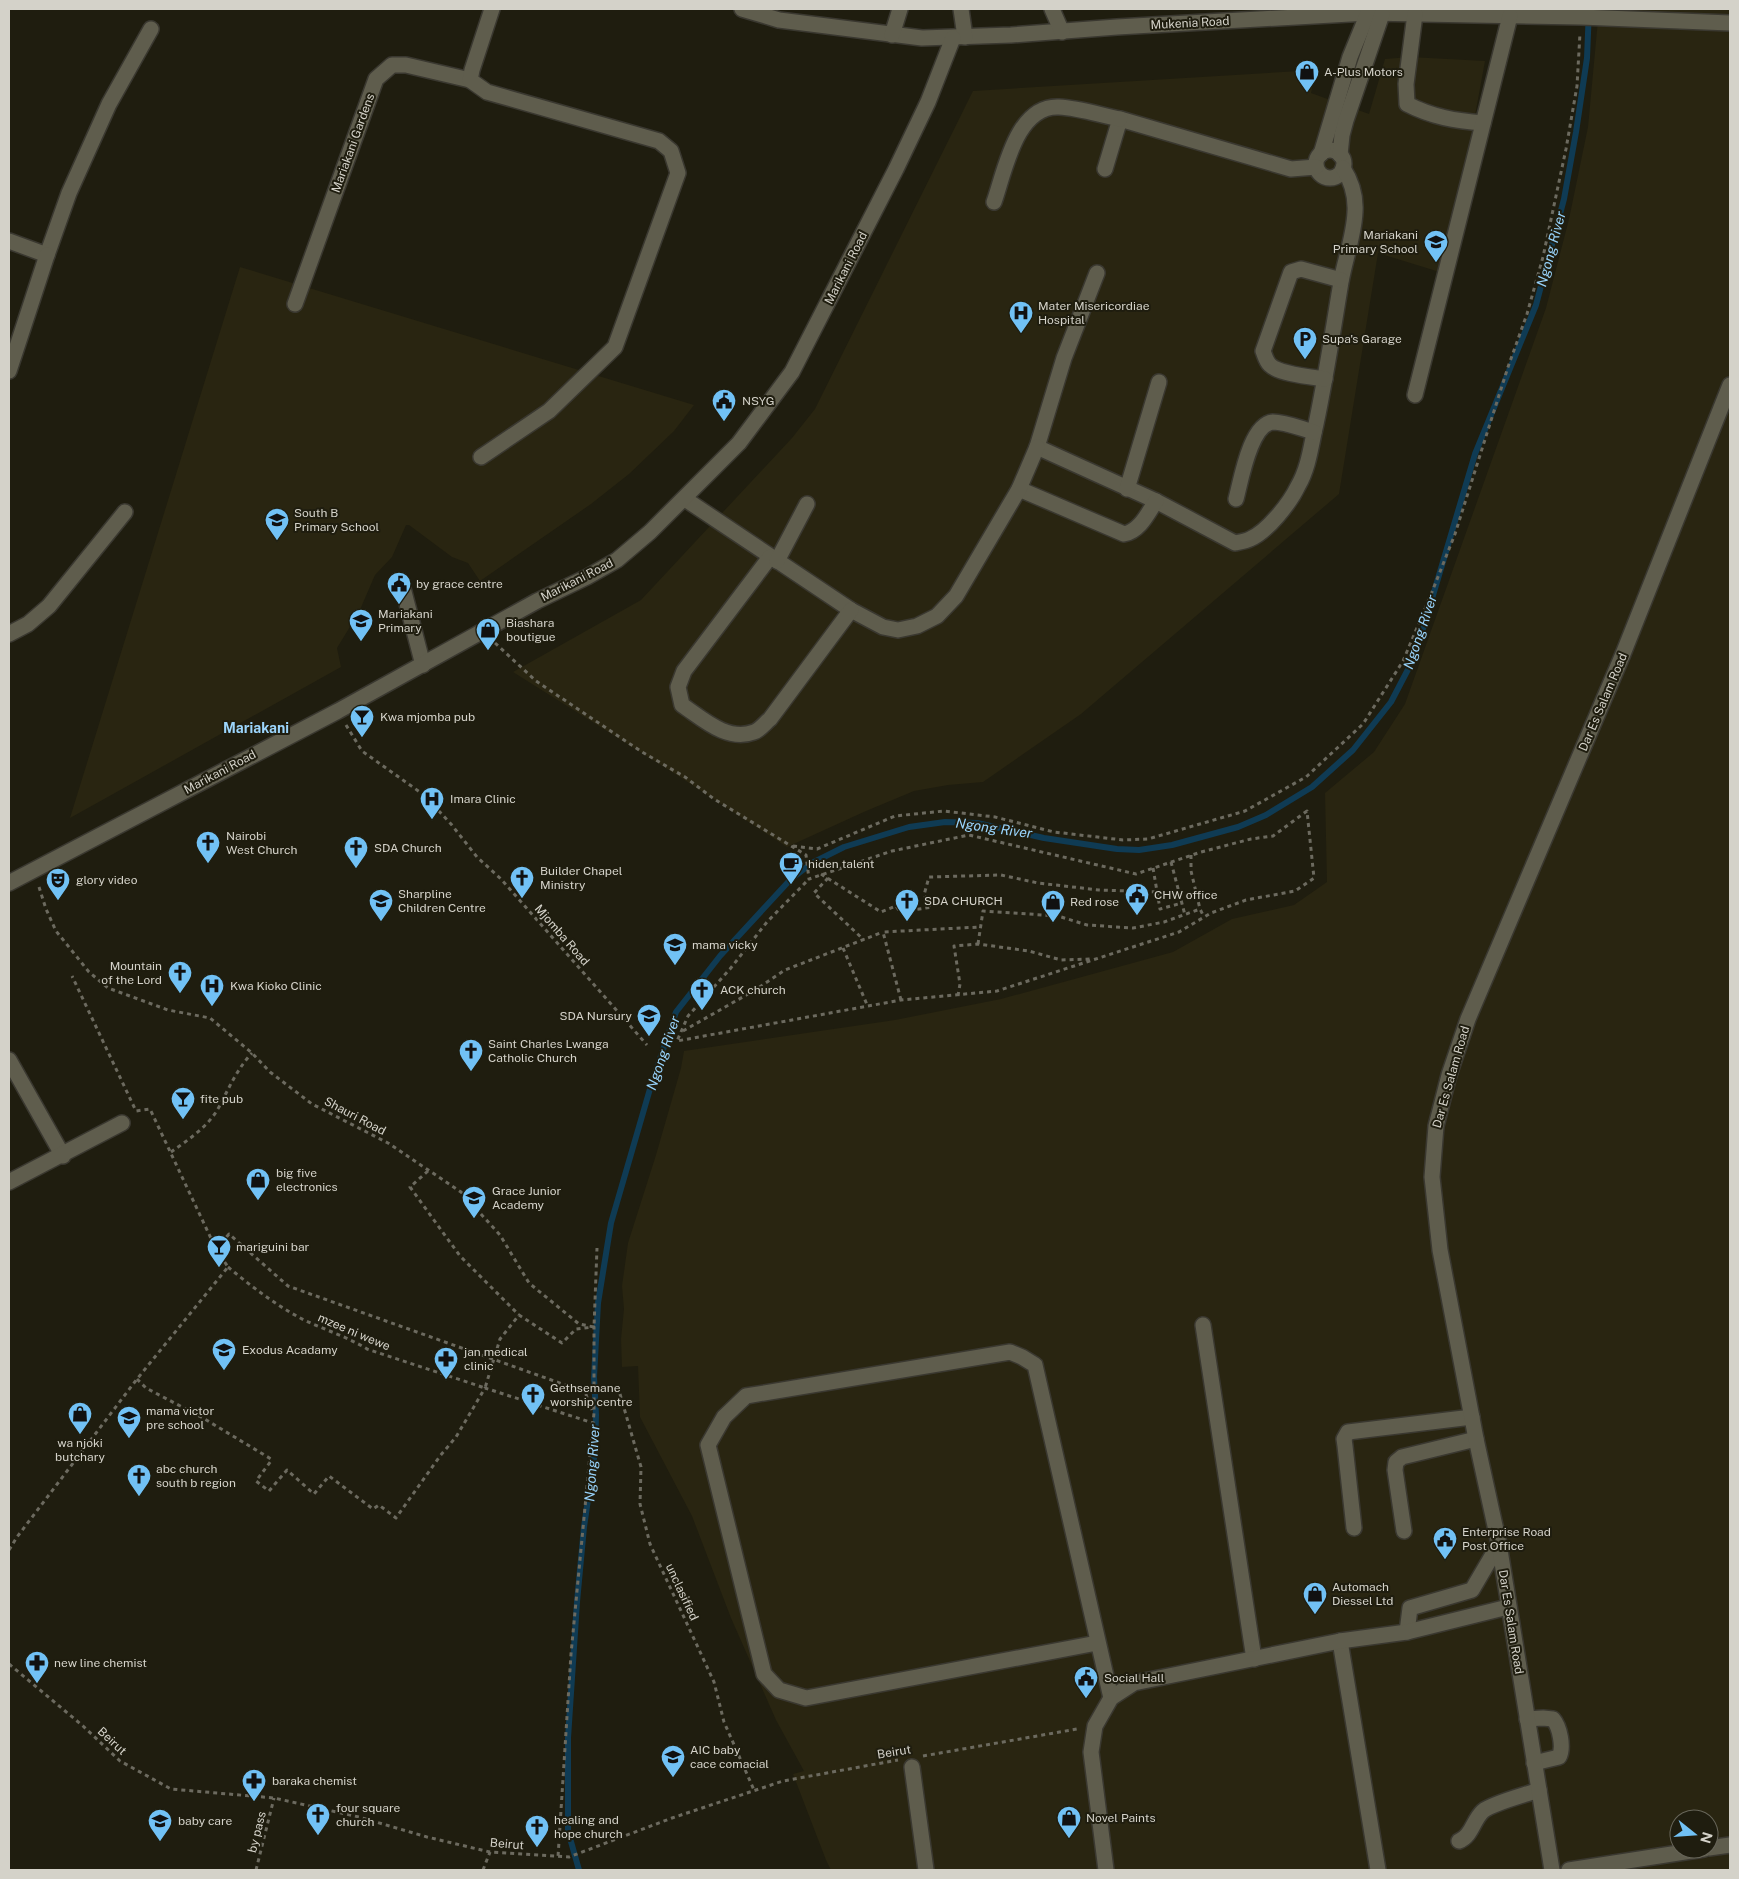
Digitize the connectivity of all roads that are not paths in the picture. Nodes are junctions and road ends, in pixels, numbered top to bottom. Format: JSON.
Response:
{"nodes":[{"id":1,"x":492,"y":9,"type":"edge"},
{"id":2,"x":742,"y":9,"type":"edge"},
{"id":3,"x":900,"y":9,"type":"edge"},
{"id":4,"x":962,"y":9,"type":"edge"},
{"id":5,"x":1052,"y":9,"type":"edge"},
{"id":6,"x":1375,"y":14,"type":"junction"},
{"id":7,"x":1415,"y":14,"type":"junction"},
{"id":8,"x":1236,"y":15,"type":"edge"},
{"id":9,"x":1510,"y":16,"type":"junction"},
{"id":10,"x":1635,"y":16,"type":"edge"},
{"id":11,"x":1730,"y":23,"type":"edge"},
{"id":12,"x":152,"y":29,"type":"dead end"},
{"id":13,"x":1062,"y":32,"type":"junction"},
{"id":14,"x":892,"y":36,"type":"junction"},
{"id":15,"x":959,"y":37,"type":"junction"},
{"id":16,"x":470,"y":80,"type":"junction"},
{"id":17,"x":1120,"y":119,"type":"junction"},
{"id":18,"x":1483,"y":123,"type":"junction"},
{"id":19,"x":1319,"y":161,"type":"junction"},
{"id":20,"x":1342,"y":162,"type":"junction"},
{"id":21,"x":1105,"y":169,"type":"dead end"},
{"id":22,"x":994,"y":202,"type":"dead end"},
{"id":23,"x":9,"y":241,"type":"edge"},
{"id":24,"x":47,"y":255,"type":"junction"},
{"id":25,"x":1097,"y":273,"type":"dead end"},
{"id":26,"x":1342,"y":280,"type":"junction"},
{"id":27,"x":295,"y":304,"type":"dead end"},
{"id":28,"x":9,"y":371,"type":"edge"},
{"id":29,"x":1325,"y":380,"type":"junction"},
{"id":30,"x":1159,"y":382,"type":"dead end"},
{"id":31,"x":1730,"y":385,"type":"edge"},
{"id":32,"x":1415,"y":395,"type":"dead end"},
{"id":33,"x":1314,"y":432,"type":"junction"},
{"id":34,"x":1037,"y":447,"type":"junction"},
{"id":35,"x":481,"y":458,"type":"dead end"},
{"id":36,"x":1019,"y":489,"type":"junction"},
{"id":37,"x":1128,"y":489,"type":"junction"},
{"id":38,"x":685,"y":499,"type":"junction"},
{"id":39,"x":1236,"y":499,"type":"dead end"},
{"id":40,"x":1156,"y":501,"type":"junction"},
{"id":41,"x":807,"y":504,"type":"dead end"},
{"id":42,"x":125,"y":512,"type":"dead end"},
{"id":43,"x":773,"y":559,"type":"junction"},
{"id":44,"x":404,"y":592,"type":"dead end"},
{"id":45,"x":851,"y":610,"type":"junction"},
{"id":46,"x":9,"y":634,"type":"edge"},
{"id":47,"x":423,"y":665,"type":"junction"},
{"id":48,"x":9,"y":883,"type":"edge"},
{"id":49,"x":9,"y":1060,"type":"edge"},
{"id":50,"x":122,"y":1123,"type":"dead end"},
{"id":51,"x":63,"y":1156,"type":"junction"},
{"id":52,"x":9,"y":1182,"type":"edge"},
{"id":53,"x":1203,"y":1325,"type":"dead end"},
{"id":54,"x":1472,"y":1417,"type":"junction"},
{"id":55,"x":1476,"y":1439,"type":"junction"},
{"id":56,"x":1354,"y":1528,"type":"dead end"},
{"id":57,"x":1404,"y":1531,"type":"dead end"},
{"id":58,"x":1499,"y":1544,"type":"junction"},
{"id":59,"x":1508,"y":1607,"type":"junction"},
{"id":60,"x":1407,"y":1632,"type":"junction"},
{"id":61,"x":1340,"y":1641,"type":"junction"},
{"id":62,"x":1098,"y":1643,"type":"junction"},
{"id":63,"x":1254,"y":1659,"type":"junction"},
{"id":64,"x":1111,"y":1698,"type":"junction"},
{"id":65,"x":1527,"y":1719,"type":"junction"},
{"id":66,"x":908,"y":1763,"type":"road end"},
{"id":67,"x":1534,"y":1763,"type":"junction"},
{"id":68,"x":1539,"y":1790,"type":"junction"},
{"id":69,"x":1459,"y":1841,"type":"dead end"},
{"id":70,"x":1669,"y":1854,"type":"edge"},
{"id":71,"x":926,"y":1870,"type":"edge"},
{"id":72,"x":1106,"y":1870,"type":"edge"},
{"id":73,"x":1378,"y":1870,"type":"edge"},
{"id":74,"x":1552,"y":1870,"type":"edge"},
{"id":75,"x":1570,"y":1870,"type":"edge"}],
"edges":[{"from":1,"to":16,"type":"street"},
{"from":2,"to":14,"type":"street","name":"Mukenia Road"},
{"from":3,"to":14,"type":"street"},
{"from":4,"to":15,"type":"street"},
{"from":5,"to":13,"type":"street"},
{"from":6,"to":7,"type":"street","name":"Mukenia Road"},
{"from":6,"to":8,"type":"street","name":"Mukenia Road"},
{"from":6,"to":19,"type":"street"},
{"from":6,"to":20,"type":"street"},
{"from":7,"to":9,"type":"street","name":"Mukenia Road"},
{"from":7,"to":18,"type":"street"},
{"from":8,"to":13,"type":"street","name":"Mukenia Road"},
{"from":9,"to":10,"type":"street","name":"Mukenia Road"},
{"from":9,"to":18,"type":"street"},
{"from":10,"to":11,"type":"street","name":"Mukenia Road"},
{"from":12,"to":24,"type":"street"},
{"from":13,"to":15,"type":"street","name":"Mukenia Road"},
{"from":14,"to":15,"type":"street","name":"Mukenia Road"},
{"from":15,"to":38,"type":"street","name":"Marikani Road"},
{"from":16,"to":27,"type":"street","name":"Mariakani Gardens"},
{"from":16,"to":35,"type":"street","name":"Mariakani Gardens"},
{"from":17,"to":19,"type":"street"},
{"from":17,"to":21,"type":"street"},
{"from":17,"to":22,"type":"street"},
{"from":18,"to":32,"type":"street"},
{"from":19,"to":20,"type":"street"},
{"from":19,"to":20,"type":"street"},
{"from":20,"to":26,"type":"street"},
{"from":23,"to":24,"type":"street"},
{"from":24,"to":28,"type":"street"},
{"from":25,"to":34,"type":"street"},
{"from":26,"to":29,"type":"street"},
{"from":26,"to":29,"type":"street"},
{"from":29,"to":33,"type":"street"},
{"from":30,"to":37,"type":"street"},
{"from":31,"to":54,"type":"street","name":"Dar Es Salam Road"},
{"from":33,"to":39,"type":"street"},
{"from":33,"to":40,"type":"street"},
{"from":34,"to":36,"type":"street"},
{"from":34,"to":37,"type":"street"},
{"from":36,"to":40,"type":"street"},
{"from":36,"to":45,"type":"street"},
{"from":37,"to":40,"type":"street"},
{"from":38,"to":43,"type":"street"},
{"from":38,"to":47,"type":"street","name":"Marikani Road"},
{"from":41,"to":43,"type":"street"},
{"from":42,"to":46,"type":"street"},
{"from":43,"to":45,"type":"street"},
{"from":43,"to":45,"type":"street"},
{"from":44,"to":47,"type":"street"},
{"from":47,"to":48,"type":"street","name":"Marikani Road"},
{"from":49,"to":51,"type":"street"},
{"from":50,"to":51,"type":"street"},
{"from":51,"to":52,"type":"street"},
{"from":53,"to":63,"type":"street"},
{"from":54,"to":55,"type":"street","name":"Dar Es Salam Road"},
{"from":54,"to":56,"type":"street"},
{"from":55,"to":57,"type":"street"},
{"from":55,"to":58,"type":"street","name":"Dar Es Salam Road"},
{"from":58,"to":59,"type":"street","name":"Dar Es Salam Road"},
{"from":58,"to":60,"type":"street"},
{"from":59,"to":60,"type":"street"},
{"from":59,"to":65,"type":"street","name":"Dar Es Salam Road"},
{"from":60,"to":61,"type":"street"},
{"from":61,"to":63,"type":"street"},
{"from":61,"to":73,"type":"street"},
{"from":62,"to":62,"type":"street"},
{"from":62,"to":64,"type":"street"},
{"from":63,"to":64,"type":"street"},
{"from":64,"to":72,"type":"street"},
{"from":65,"to":67,"type":"street","name":"Dar Es Salam Road"},
{"from":65,"to":67,"type":"street"},
{"from":66,"to":71,"type":"street"},
{"from":67,"to":68,"type":"street","name":"Dar Es Salam Road"},
{"from":68,"to":69,"type":"street"},
{"from":68,"to":74,"type":"street","name":"Dar Es Salam Road"},
{"from":70,"to":75,"type":"street"}]}
